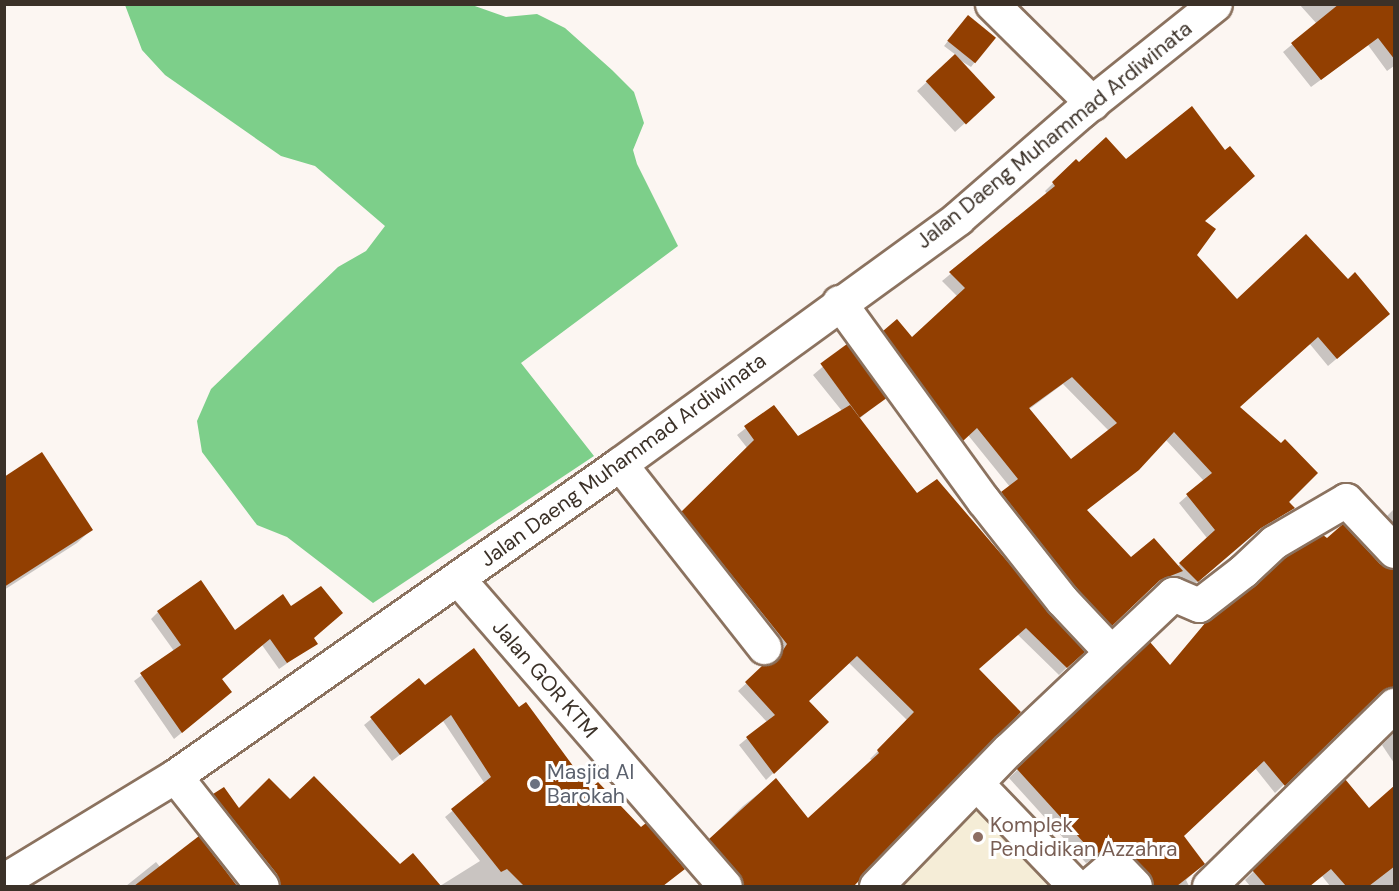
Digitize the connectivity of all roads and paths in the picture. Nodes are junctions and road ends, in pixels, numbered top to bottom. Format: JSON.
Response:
{"nodes":[{"id":1,"x":992,"y":4,"type":"edge"},
{"id":2,"x":1212,"y":6,"type":"edge"},
{"id":3,"x":1092,"y":103,"type":"junction"},
{"id":4,"x":839,"y":302,"type":"junction"},
{"id":5,"x":620,"y":464,"type":"junction"},
{"id":6,"x":1395,"y":550,"type":"edge"},
{"id":7,"x":459,"y":580,"type":"junction"},
{"id":8,"x":764,"y":647,"type":"dead end"},
{"id":9,"x":1110,"y":651,"type":"junction"},
{"id":10,"x":1395,"y":705,"type":"edge"},
{"id":11,"x":175,"y":776,"type":"junction"},
{"id":12,"x":976,"y":783,"type":"junction"},
{"id":13,"x":4,"y":880,"type":"edge"},
{"id":14,"x":262,"y":886,"type":"edge"},
{"id":15,"x":726,"y":886,"type":"edge"},
{"id":16,"x":876,"y":886,"type":"edge"},
{"id":17,"x":1075,"y":886,"type":"edge"},
{"id":18,"x":1089,"y":886,"type":"edge"},
{"id":19,"x":1135,"y":886,"type":"edge"},
{"id":20,"x":1209,"y":886,"type":"edge"}],
"edges":[{"from":1,"to":3,"type":"street"},
{"from":2,"to":3,"type":"street","name":"Jalan Daeng Muhammad Ardiwinata"},
{"from":3,"to":4,"type":"street","name":"Jalan Daeng Muhammad Ardiwinata"},
{"from":4,"to":5,"type":"street","name":"Jalan Daeng Muhammad Ardiwinata"},
{"from":4,"to":9,"type":"street"},
{"from":5,"to":7,"type":"street","name":"Jalan Daeng Muhammad Ardiwinata"},
{"from":5,"to":8,"type":"street"},
{"from":6,"to":9,"type":"street"},
{"from":7,"to":11,"type":"street","name":"Jalan Daeng Muhammad Ardiwinata"},
{"from":7,"to":15,"type":"street","name":"Jalan GOR KTM"},
{"from":9,"to":12,"type":"street"},
{"from":10,"to":20,"type":"street"},
{"from":11,"to":13,"type":"street","name":"Jalan Daeng Muhammad Ardiwinata"},
{"from":11,"to":14,"type":"street"},
{"from":12,"to":16,"type":"street"},
{"from":12,"to":17,"type":"street"},
{"from":18,"to":19,"type":"street"}]}
